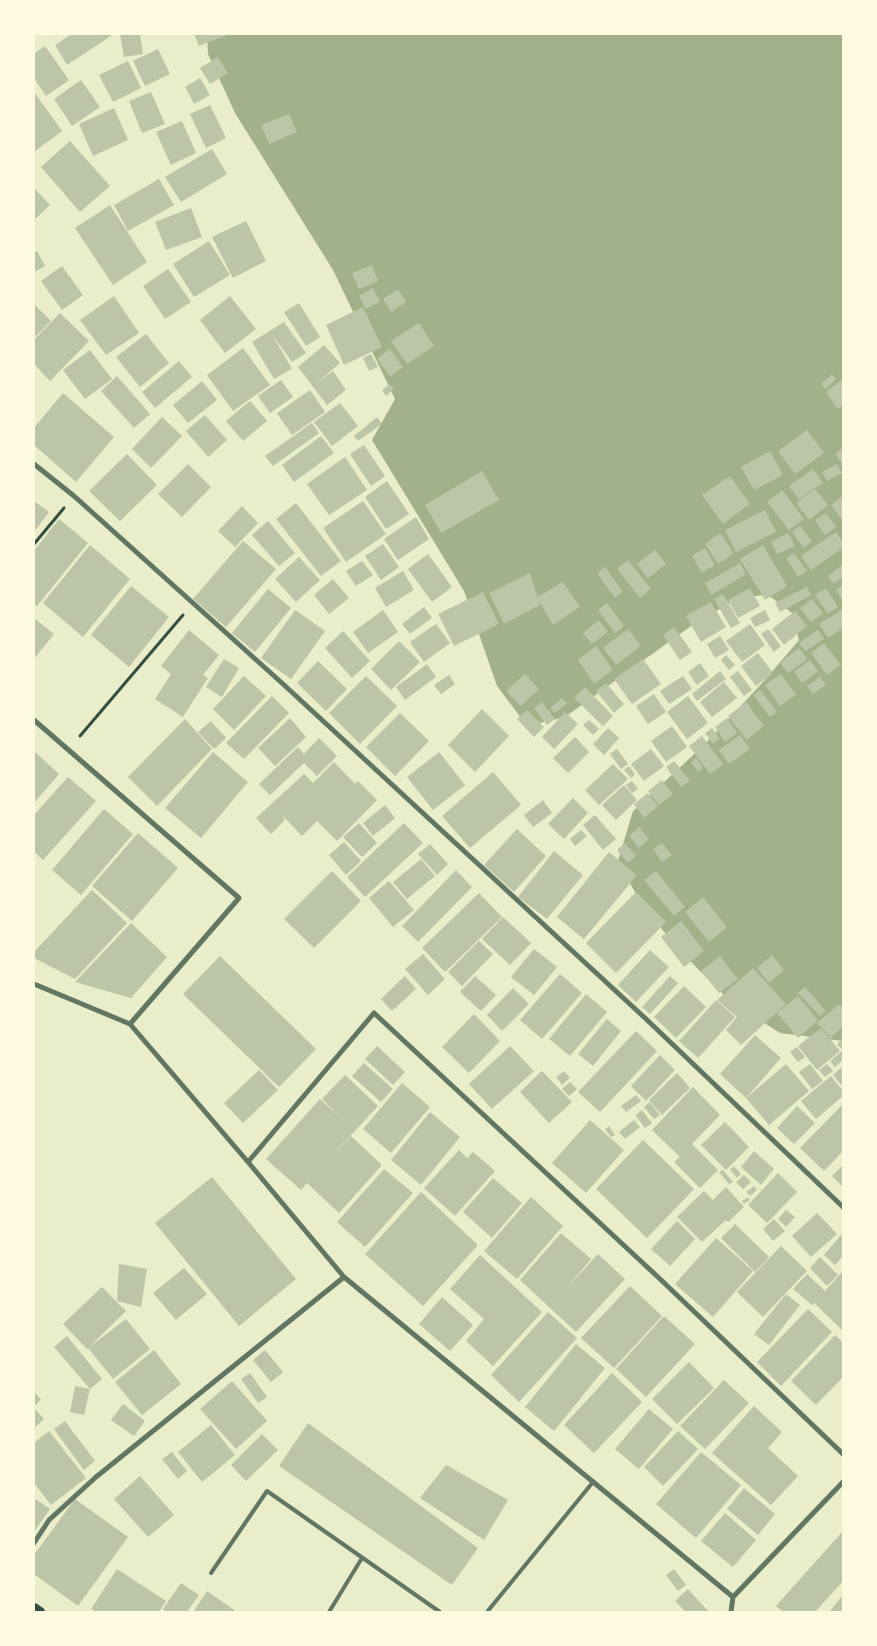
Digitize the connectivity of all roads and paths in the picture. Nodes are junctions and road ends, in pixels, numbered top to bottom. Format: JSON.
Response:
{"nodes":[{"id":1,"x":34,"y":464,"type":"edge"},
{"id":2,"x":74,"y":496,"type":"junction"},
{"id":3,"x":34,"y":544,"type":"edge"},
{"id":4,"x":193,"y":603,"type":"junction"},
{"id":5,"x":34,"y":720,"type":"edge"},
{"id":6,"x":92,"y":771,"type":"junction"},
{"id":7,"x":34,"y":984,"type":"edge"},
{"id":8,"x":130,"y":1024,"type":"junction"},
{"id":9,"x":248,"y":1162,"type":"junction"},
{"id":10,"x":843,"y":1208,"type":"edge"},
{"id":11,"x":344,"y":1277,"type":"junction"},
{"id":12,"x":843,"y":1454,"type":"edge"},
{"id":13,"x":593,"y":1482,"type":"junction"},
{"id":14,"x":843,"y":1482,"type":"edge"},
{"id":15,"x":34,"y":1543,"type":"edge"},
{"id":16,"x":362,"y":1558,"type":"junction"},
{"id":17,"x":211,"y":1574,"type":"dead end"},
{"id":18,"x":733,"y":1597,"type":"junction"},
{"id":19,"x":34,"y":1608,"type":"edge"},
{"id":20,"x":40,"y":1612,"type":"edge"},
{"id":21,"x":328,"y":1612,"type":"edge"},
{"id":22,"x":440,"y":1612,"type":"edge"},
{"id":23,"x":487,"y":1612,"type":"edge"},
{"id":24,"x":731,"y":1612,"type":"edge"}],
"edges":[{"from":1,"to":2,"type":"street"},
{"from":2,"to":3,"type":"path"},
{"from":2,"to":4,"type":"street"},
{"from":4,"to":6,"type":"path"},
{"from":4,"to":10,"type":"street"},
{"from":5,"to":6,"type":"street"},
{"from":6,"to":8,"type":"street"},
{"from":7,"to":8,"type":"street"},
{"from":8,"to":9,"type":"street"},
{"from":9,"to":11,"type":"street"},
{"from":9,"to":12,"type":"street"},
{"from":11,"to":13,"type":"street"},
{"from":11,"to":15,"type":"street"},
{"from":13,"to":18,"type":"street"},
{"from":13,"to":23,"type":"lane"},
{"from":14,"to":18,"type":"street"},
{"from":16,"to":17,"type":"lane"},
{"from":16,"to":21,"type":"lane"},
{"from":16,"to":22,"type":"lane"},
{"from":18,"to":24,"type":"street"},
{"from":19,"to":20,"type":"main road"}]}
